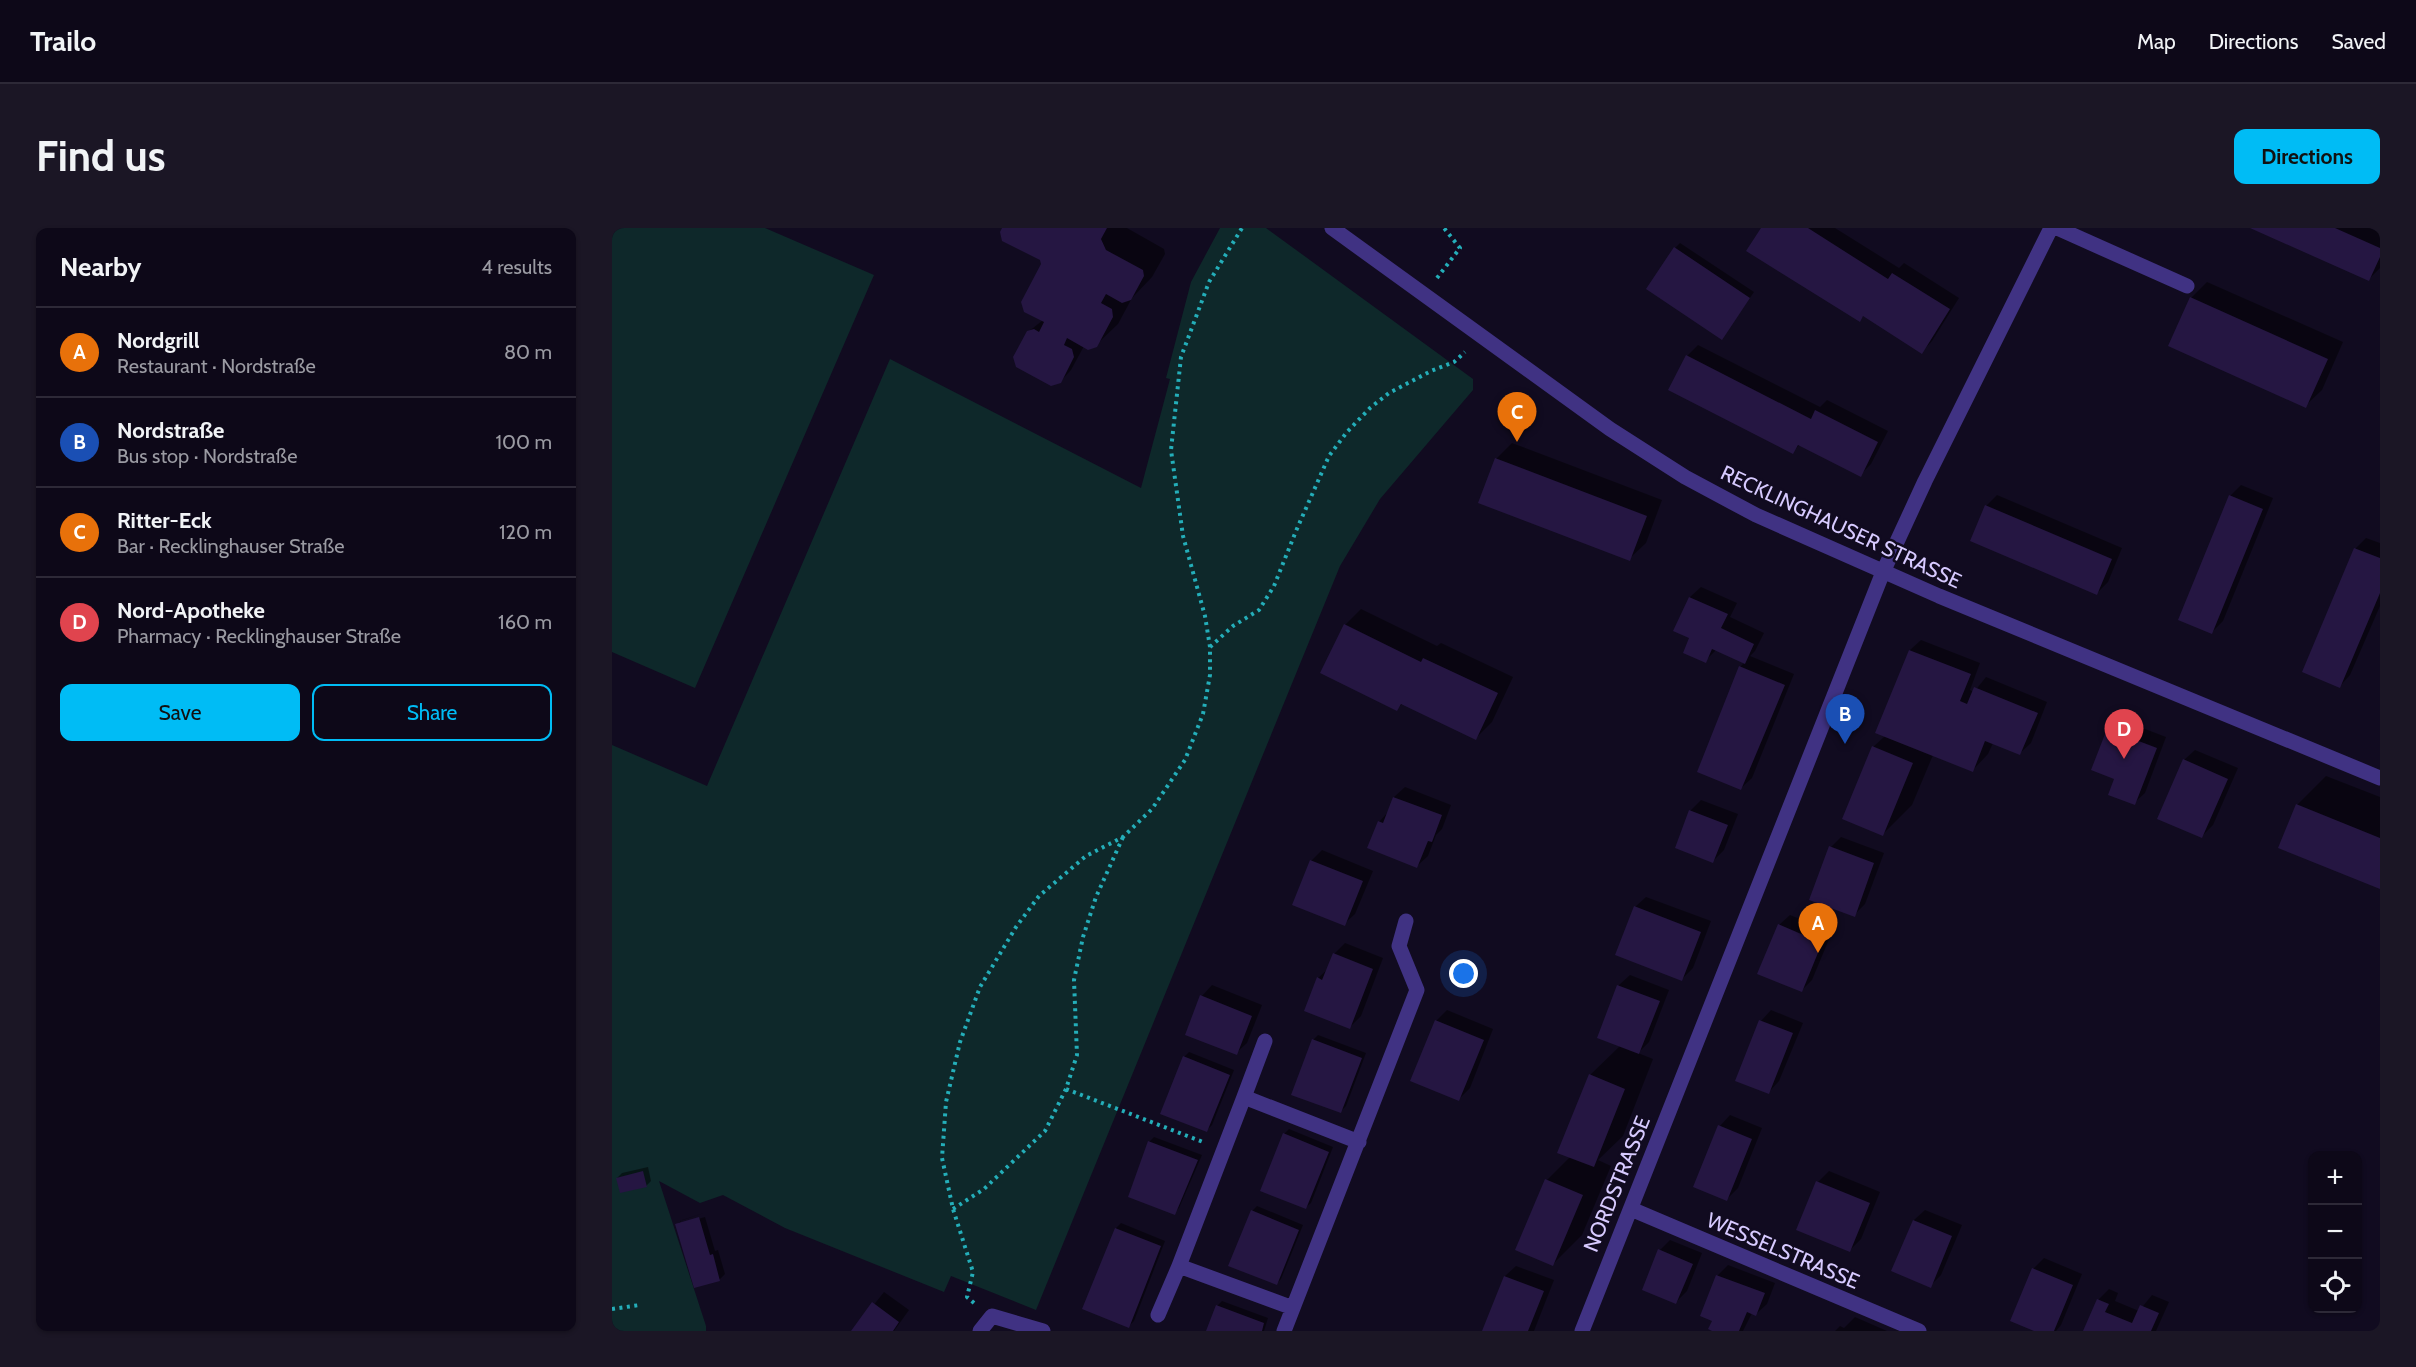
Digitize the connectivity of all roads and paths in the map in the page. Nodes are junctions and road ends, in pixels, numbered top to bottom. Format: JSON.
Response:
{"nodes":[{"id":1,"x":1242,"y":228,"type":"edge"},
{"id":2,"x":1332,"y":228,"type":"edge"},
{"id":3,"x":1444,"y":228,"type":"edge"},
{"id":4,"x":2051,"y":228,"type":"edge"},
{"id":5,"x":2057,"y":228,"type":"edge"},
{"id":6,"x":2187,"y":286,"type":"dead end"},
{"id":7,"x":1424,"y":296,"type":"junction"},
{"id":8,"x":1481,"y":337,"type":"junction"},
{"id":9,"x":1883,"y":572,"type":"junction"},
{"id":10,"x":1210,"y":647,"type":"junction"},
{"id":11,"x":2380,"y":778,"type":"edge"},
{"id":12,"x":1123,"y":837,"type":"junction"},
{"id":13,"x":1406,"y":921,"type":"dead end"},
{"id":14,"x":1265,"y":1041,"type":"dead end"},
{"id":15,"x":1066,"y":1089,"type":"junction"},
{"id":16,"x":1244,"y":1097,"type":"junction"},
{"id":17,"x":1359,"y":1142,"type":"junction"},
{"id":18,"x":1223,"y":1150,"type":"junction"},
{"id":19,"x":953,"y":1209,"type":"junction"},
{"id":20,"x":1631,"y":1209,"type":"junction"},
{"id":21,"x":1179,"y":1266,"type":"junction"},
{"id":22,"x":640,"y":1305,"type":"dead end"},
{"id":23,"x":1293,"y":1308,"type":"junction"},
{"id":24,"x":612,"y":1309,"type":"edge"},
{"id":25,"x":992,"y":1316,"type":"junction"},
{"id":26,"x":1158,"y":1316,"type":"dead end"},
{"id":27,"x":980,"y":1331,"type":"edge"},
{"id":28,"x":1044,"y":1331,"type":"edge"},
{"id":29,"x":1284,"y":1331,"type":"edge"},
{"id":30,"x":1582,"y":1331,"type":"edge"},
{"id":31,"x":1919,"y":1331,"type":"edge"}],
"edges":[{"from":1,"to":10,"type":"path"},
{"from":2,"to":7,"type":"street","name":"RECKLINGHAUSER STRASSE"},
{"from":3,"to":7,"type":"path"},
{"from":4,"to":9,"type":"street","name":"NORDSTRASSE"},
{"from":5,"to":6,"type":"street"},
{"from":7,"to":8,"type":"street","name":"RECKLINGHAUSER STRASSE"},
{"from":8,"to":9,"type":"street","name":"RECKLINGHAUSER STRASSE"},
{"from":8,"to":10,"type":"path"},
{"from":9,"to":11,"type":"street","name":"RECKLINGHAUSER STRASSE"},
{"from":9,"to":20,"type":"street","name":"NORDSTRASSE"},
{"from":10,"to":12,"type":"path"},
{"from":12,"to":15,"type":"path"},
{"from":12,"to":19,"type":"path"},
{"from":13,"to":17,"type":"street"},
{"from":14,"to":16,"type":"street"},
{"from":15,"to":18,"type":"path"},
{"from":15,"to":19,"type":"path"},
{"from":16,"to":17,"type":"street"},
{"from":16,"to":18,"type":"street"},
{"from":17,"to":23,"type":"street"},
{"from":18,"to":21,"type":"street"},
{"from":19,"to":25,"type":"path"},
{"from":20,"to":30,"type":"street","name":"NORDSTRASSE"},
{"from":20,"to":31,"type":"street","name":"WESSELSTRASSE"},
{"from":21,"to":23,"type":"street"},
{"from":21,"to":26,"type":"street"},
{"from":22,"to":24,"type":"path"},
{"from":23,"to":29,"type":"street"},
{"from":25,"to":27,"type":"street"},
{"from":25,"to":28,"type":"street"}]}
